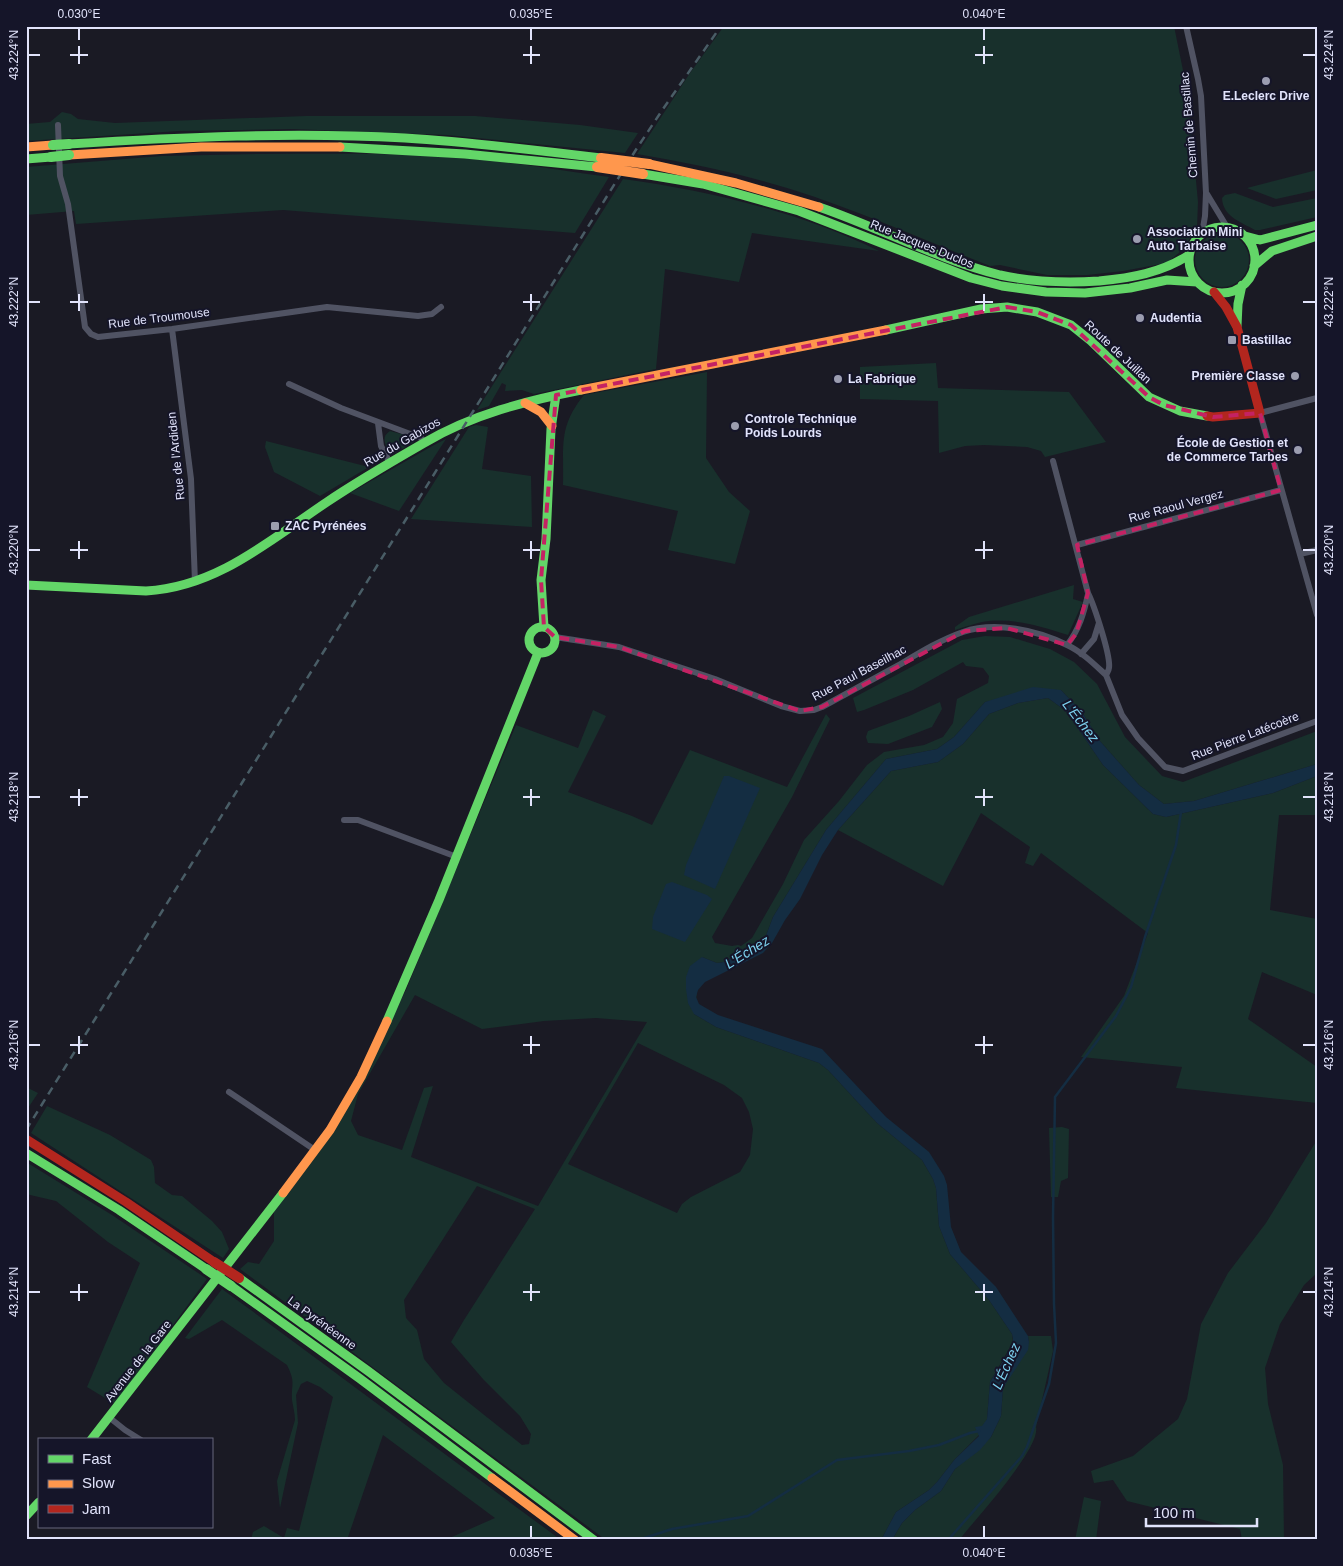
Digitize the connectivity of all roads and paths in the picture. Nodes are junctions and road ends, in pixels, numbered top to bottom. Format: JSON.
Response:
{"nodes":[{"id":1,"x":1186,"y":26,"type":"edge"},
{"id":2,"x":58,"y":125,"type":"dead end"},
{"id":3,"x":26,"y":147,"type":"edge"},
{"id":4,"x":26,"y":159,"type":"edge"},
{"id":5,"x":599,"y":162,"type":"junction"},
{"id":6,"x":1206,"y":192,"type":"junction"},
{"id":7,"x":1317,"y":225,"type":"edge"},
{"id":8,"x":1227,"y":227,"type":"junction"},
{"id":9,"x":1202,"y":234,"type":"junction"},
{"id":10,"x":1245,"y":236,"type":"junction"},
{"id":11,"x":1317,"y":236,"type":"edge"},
{"id":12,"x":1190,"y":255,"type":"junction"},
{"id":13,"x":1254,"y":266,"type":"junction"},
{"id":14,"x":1197,"y":282,"type":"junction"},
{"id":15,"x":1242,"y":286,"type":"junction"},
{"id":16,"x":1214,"y":292,"type":"junction"},
{"id":17,"x":440,"y":307,"type":"dead end"},
{"id":18,"x":1237,"y":327,"type":"junction"},
{"id":19,"x":172,"y":329,"type":"junction"},
{"id":20,"x":812,"y":345,"type":"joint"},
{"id":21,"x":289,"y":384,"type":"dead end"},
{"id":22,"x":556,"y":395,"type":"junction"},
{"id":23,"x":1317,"y":398,"type":"edge"},
{"id":24,"x":522,"y":402,"type":"junction"},
{"id":25,"x":1260,"y":413,"type":"junction"},
{"id":26,"x":378,"y":423,"type":"junction"},
{"id":27,"x":552,"y":426,"type":"junction"},
{"id":28,"x":424,"y":442,"type":"junction"},
{"id":29,"x":1053,"y":461,"type":"dead end"},
{"id":30,"x":390,"y":463,"type":"junction"},
{"id":31,"x":1281,"y":490,"type":"junction"},
{"id":32,"x":1077,"y":545,"type":"junction"},
{"id":33,"x":1317,"y":550,"type":"edge"},
{"id":34,"x":1300,"y":554,"type":"junction"},
{"id":35,"x":195,"y":582,"type":"junction"},
{"id":36,"x":26,"y":585,"type":"edge"},
{"id":37,"x":1088,"y":593,"type":"junction"},
{"id":38,"x":1317,"y":615,"type":"edge"},
{"id":39,"x":1099,"y":623,"type":"junction"},
{"id":40,"x":544,"y":627,"type":"junction"},
{"id":41,"x":555,"y":637,"type":"junction"},
{"id":42,"x":1067,"y":645,"type":"junction"},
{"id":43,"x":538,"y":652,"type":"junction"},
{"id":44,"x":1081,"y":654,"type":"junction"},
{"id":45,"x":1106,"y":675,"type":"junction"},
{"id":46,"x":1317,"y":721,"type":"edge"},
{"id":47,"x":344,"y":820,"type":"dead end"},
{"id":48,"x":457,"y":857,"type":"junction"},
{"id":49,"x":230,"y":1092,"type":"dead end"},
{"id":50,"x":28,"y":1140,"type":"edge"},
{"id":51,"x":315,"y":1150,"type":"junction"},
{"id":52,"x":26,"y":1153,"type":"edge"},
{"id":53,"x":110,"y":1418,"type":"junction"},
{"id":54,"x":93,"y":1438,"type":"edge"},
{"id":55,"x":138,"y":1438,"type":"edge"},
{"id":56,"x":38,"y":1503,"type":"edge"},
{"id":57,"x":26,"y":1516,"type":"edge"},
{"id":58,"x":575,"y":1540,"type":"edge"},
{"id":59,"x":594,"y":1540,"type":"edge"}],
"edges":[{"from":1,"to":6,"type":"street","name":"Chemin de Bastillac"},
{"from":2,"to":19,"type":"street","name":"Rue de Troumouse"},
{"from":3,"to":5,"type":"main road","bridge":true},
{"from":4,"to":5,"type":"main road","bridge":true},
{"from":5,"to":12,"type":"main road","name":"Rue Jacques Duclos","bridge":true},
{"from":5,"to":14,"type":"main road","name":"Rue Jacques Duclos","bridge":true},
{"from":6,"to":8,"type":"street","name":"Chemin de Bastillac"},
{"from":6,"to":9,"type":"street","name":"Chemin de Bastillac"},
{"from":7,"to":10,"type":"main road"},
{"from":8,"to":9,"type":"main road"},
{"from":8,"to":10,"type":"main road"},
{"from":9,"to":12,"type":"main road"},
{"from":10,"to":13,"type":"main road"},
{"from":11,"to":13,"type":"main road"},
{"from":12,"to":14,"type":"main road"},
{"from":13,"to":15,"type":"main road"},
{"from":14,"to":16,"type":"main road"},
{"from":15,"to":16,"type":"main road"},
{"from":15,"to":18,"type":"main road"},
{"from":16,"to":18,"type":"main road"},
{"from":17,"to":19,"type":"street","name":"Rue de Troumouse"},
{"from":18,"to":25,"type":"main road"},
{"from":19,"to":35,"type":"street","name":"Rue de l'Ardiden"},
{"from":20,"to":22,"type":"main road","name":"Rue du Gabizos"},
{"from":20,"to":25,"type":"main road","name":"Route de Juillan"},
{"from":21,"to":26,"type":"street"},
{"from":22,"to":24,"type":"main road","name":"Rue du Gabizos"},
{"from":22,"to":27,"type":"main road"},
{"from":23,"to":25,"type":"street"},
{"from":24,"to":27,"type":"main road"},
{"from":24,"to":28,"type":"main road","name":"Rue du Gabizos"},
{"from":25,"to":31,"type":"street"},
{"from":26,"to":28,"type":"street"},
{"from":26,"to":30,"type":"street"},
{"from":27,"to":40,"type":"main road"},
{"from":28,"to":30,"type":"main road","name":"Rue du Gabizos"},
{"from":29,"to":32,"type":"street","name":"Rue Pierre Latécoère"},
{"from":30,"to":35,"type":"main road","name":"Rue du Gabizos"},
{"from":31,"to":32,"type":"street","name":"Rue Raoul Vergez"},
{"from":31,"to":34,"type":"street"},
{"from":32,"to":37,"type":"street","name":"Rue Pierre Latécoère"},
{"from":33,"to":34,"type":"street"},
{"from":34,"to":38,"type":"street"},
{"from":35,"to":36,"type":"main road","name":"Rue du Gabizos"},
{"from":37,"to":39,"type":"street","name":"Rue Pierre Latécoère"},
{"from":37,"to":42,"type":"street","name":"Rue Pierre Latécoère"},
{"from":39,"to":44,"type":"street"},
{"from":39,"to":45,"type":"street","name":"Rue Pierre Latécoère"},
{"from":40,"to":41,"type":"main road"},
{"from":40,"to":43,"type":"main road"},
{"from":41,"to":42,"type":"street","name":"Rue Paul Baseilhac"},
{"from":41,"to":43,"type":"main road"},
{"from":42,"to":44,"type":"street","name":"Rue Paul Baseilhac"},
{"from":43,"to":48,"type":"main road","name":"Avenue de la Gare"},
{"from":44,"to":45,"type":"street","name":"Rue Paul Baseilhac"},
{"from":45,"to":46,"type":"street","name":"Rue Pierre Latécoère"},
{"from":47,"to":48,"type":"street"},
{"from":48,"to":51,"type":"main road","name":"Avenue de la Gare"},
{"from":49,"to":51,"type":"street"},
{"from":50,"to":59,"type":"main road","name":"La Pyrénéenne","bridge":true},
{"from":51,"to":53,"type":"main road","name":"Avenue de la Gare"},
{"from":52,"to":58,"type":"main road","name":"La Pyrénéenne","bridge":true},
{"from":53,"to":54,"type":"main road","name":"Avenue de la Gare"},
{"from":53,"to":55,"type":"street"},
{"from":56,"to":57,"type":"main road"}]}
